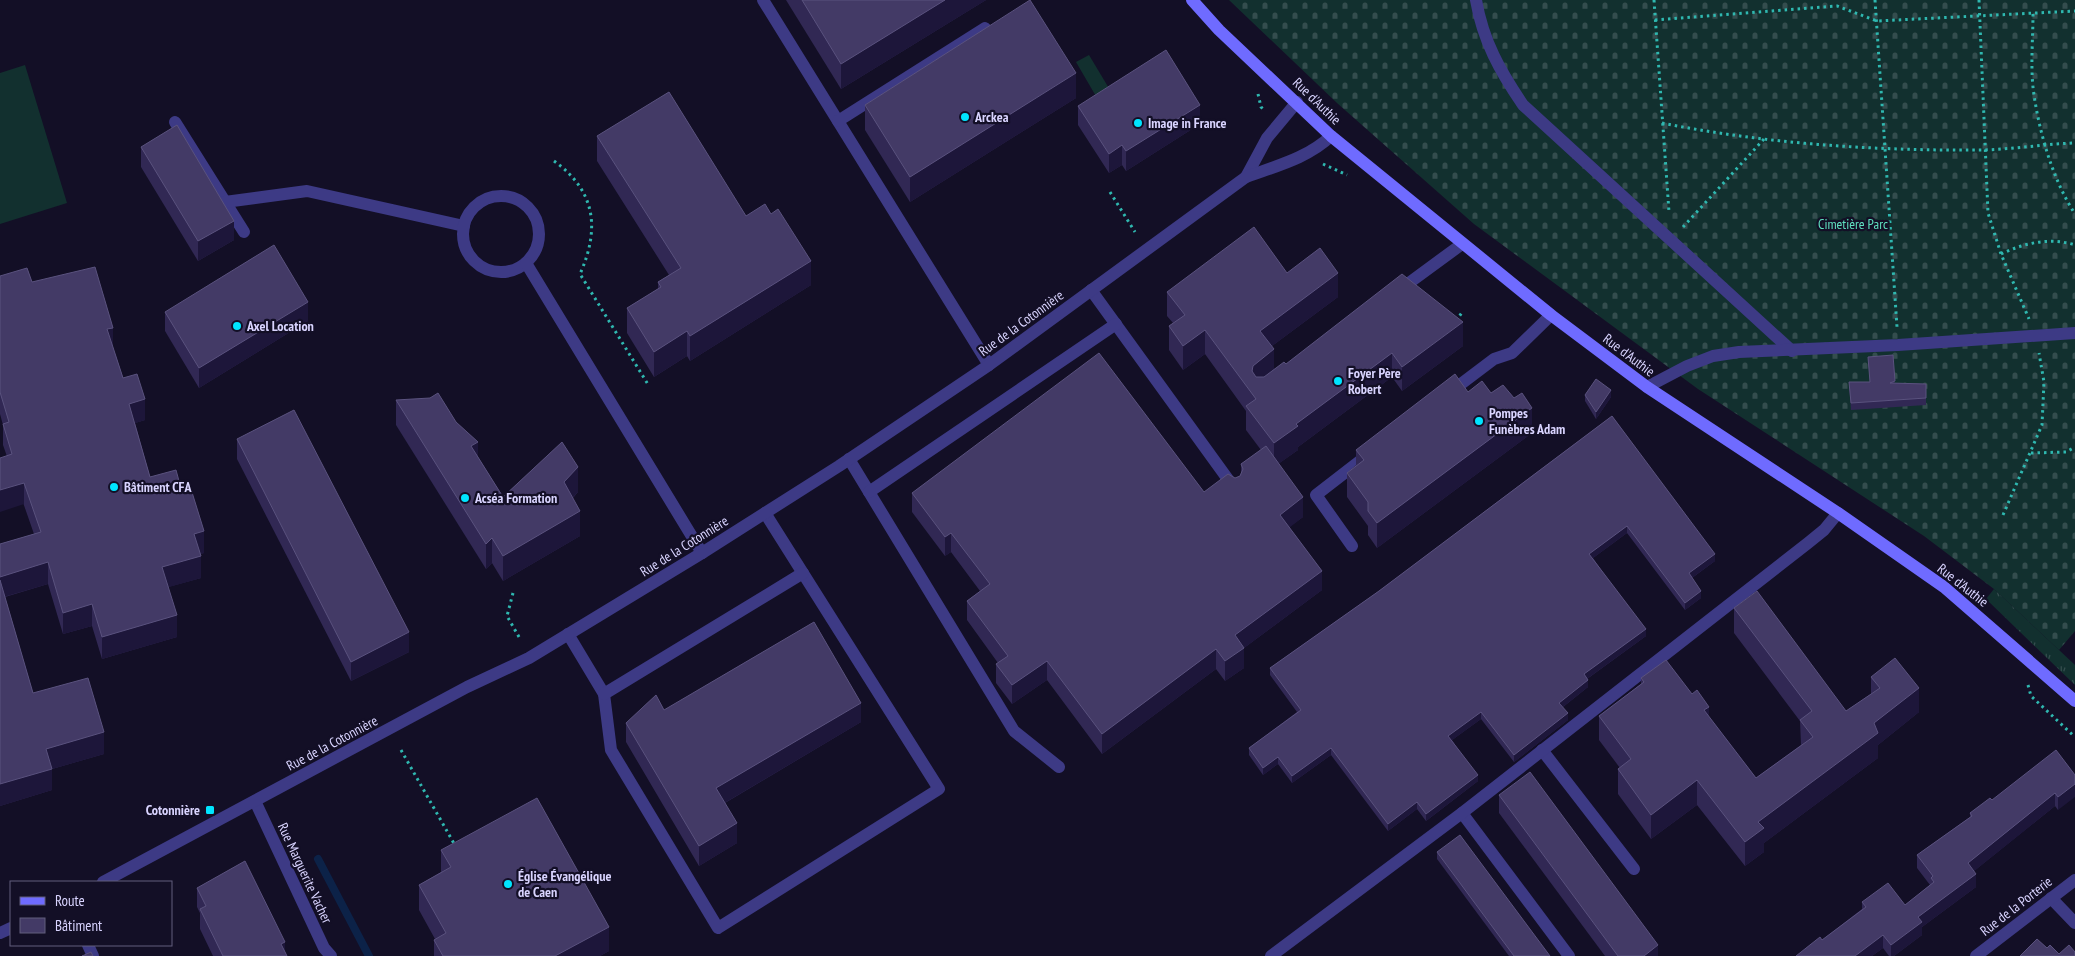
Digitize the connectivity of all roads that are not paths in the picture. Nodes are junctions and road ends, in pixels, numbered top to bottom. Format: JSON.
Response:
{"nodes":[{"id":1,"x":763,"y":0,"type":"edge"},
{"id":2,"x":1192,"y":0,"type":"edge"},
{"id":3,"x":1476,"y":0,"type":"edge"},
{"id":4,"x":985,"y":28,"type":"edge"},
{"id":5,"x":1297,"y":102,"type":"junction"},
{"id":6,"x":838,"y":121,"type":"junction"},
{"id":7,"x":175,"y":122,"type":"dead end"},
{"id":8,"x":1331,"y":136,"type":"junction"},
{"id":9,"x":1246,"y":177,"type":"junction"},
{"id":10,"x":225,"y":202,"type":"junction"},
{"id":11,"x":464,"y":226,"type":"junction"},
{"id":12,"x":244,"y":232,"type":"dead end"},
{"id":13,"x":1462,"y":244,"type":"junction"},
{"id":14,"x":526,"y":263,"type":"junction"},
{"id":15,"x":1091,"y":290,"type":"junction"},
{"id":16,"x":1385,"y":300,"type":"edge"},
{"id":17,"x":1551,"y":315,"type":"junction"},
{"id":18,"x":1116,"y":324,"type":"junction"},
{"id":19,"x":2075,"y":333,"type":"edge"},
{"id":20,"x":1792,"y":351,"type":"junction"},
{"id":21,"x":990,"y":365,"type":"junction"},
{"id":22,"x":1647,"y":387,"type":"junction"},
{"id":23,"x":1440,"y":400,"type":"edge"},
{"id":24,"x":1378,"y":447,"type":"edge"},
{"id":25,"x":849,"y":459,"type":"junction"},
{"id":26,"x":1235,"y":489,"type":"edge"},
{"id":27,"x":869,"y":492,"type":"junction"},
{"id":28,"x":765,"y":513,"type":"junction"},
{"id":29,"x":1838,"y":513,"type":"junction"},
{"id":30,"x":1352,"y":546,"type":"dead end"},
{"id":31,"x":702,"y":553,"type":"junction"},
{"id":32,"x":803,"y":573,"type":"junction"},
{"id":33,"x":568,"y":634,"type":"junction"},
{"id":34,"x":604,"y":694,"type":"junction"},
{"id":35,"x":2075,"y":701,"type":"edge"},
{"id":36,"x":1542,"y":750,"type":"junction"},
{"id":37,"x":1059,"y":767,"type":"dead end"},
{"id":38,"x":254,"y":801,"type":"junction"},
{"id":39,"x":1462,"y":813,"type":"junction"},
{"id":40,"x":1634,"y":869,"type":"dead end"},
{"id":41,"x":2075,"y":880,"type":"edge"},
{"id":42,"x":105,"y":881,"type":"edge"},
{"id":43,"x":2052,"y":898,"type":"junction"},
{"id":44,"x":2075,"y":923,"type":"edge"},
{"id":45,"x":331,"y":956,"type":"edge"},
{"id":46,"x":1270,"y":956,"type":"edge"},
{"id":47,"x":1569,"y":956,"type":"edge"},
{"id":48,"x":1976,"y":956,"type":"edge"}],
"edges":[{"from":1,"to":6,"type":"street"},
{"from":2,"to":5,"type":"street","name":"Rue d'Authie"},
{"from":3,"to":20,"type":"street"},
{"from":4,"to":6,"type":"street"},
{"from":5,"to":8,"type":"street","name":"Rue d'Authie"},
{"from":5,"to":9,"type":"street","name":"Rue de la Cotonnière"},
{"from":6,"to":21,"type":"street"},
{"from":7,"to":10,"type":"street"},
{"from":8,"to":9,"type":"street","name":"Rue de la Cotonnière"},
{"from":8,"to":13,"type":"street","name":"Rue d'Authie"},
{"from":9,"to":15,"type":"street","name":"Rue de la Cotonnière"},
{"from":10,"to":11,"type":"street"},
{"from":10,"to":12,"type":"street"},
{"from":11,"to":14,"type":"street"},
{"from":11,"to":14,"type":"street"},
{"from":13,"to":16,"type":"street"},
{"from":13,"to":17,"type":"street","name":"Rue d'Authie"},
{"from":14,"to":31,"type":"street"},
{"from":15,"to":18,"type":"street"},
{"from":15,"to":21,"type":"street","name":"Rue de la Cotonnière"},
{"from":17,"to":22,"type":"street","name":"Rue d'Authie"},
{"from":17,"to":23,"type":"street"},
{"from":18,"to":26,"type":"street"},
{"from":18,"to":27,"type":"street"},
{"from":19,"to":20,"type":"street"},
{"from":20,"to":22,"type":"street"},
{"from":21,"to":25,"type":"street","name":"Rue de la Cotonnière"},
{"from":22,"to":29,"type":"street","name":"Rue d'Authie"},
{"from":24,"to":30,"type":"street"},
{"from":25,"to":27,"type":"street"},
{"from":25,"to":28,"type":"street","name":"Rue de la Cotonnière"},
{"from":27,"to":37,"type":"street"},
{"from":28,"to":31,"type":"street","name":"Rue de la Cotonnière"},
{"from":28,"to":32,"type":"street"},
{"from":29,"to":35,"type":"street","name":"Rue d'Authie"},
{"from":29,"to":36,"type":"street"},
{"from":31,"to":33,"type":"street","name":"Rue de la Cotonnière"},
{"from":32,"to":34,"type":"street"},
{"from":32,"to":34,"type":"street"},
{"from":33,"to":34,"type":"street"},
{"from":33,"to":38,"type":"street","name":"Rue de la Cotonnière"},
{"from":36,"to":39,"type":"street"},
{"from":36,"to":40,"type":"street"},
{"from":38,"to":42,"type":"street","name":"Rue de la Cotonnière"},
{"from":38,"to":45,"type":"street","name":"Rue Marguerite Vacher"},
{"from":39,"to":46,"type":"street"},
{"from":39,"to":47,"type":"street"},
{"from":41,"to":43,"type":"street","name":"Rue de la Porterie"},
{"from":43,"to":44,"type":"street"},
{"from":43,"to":48,"type":"street","name":"Rue de la Porterie"}]}
